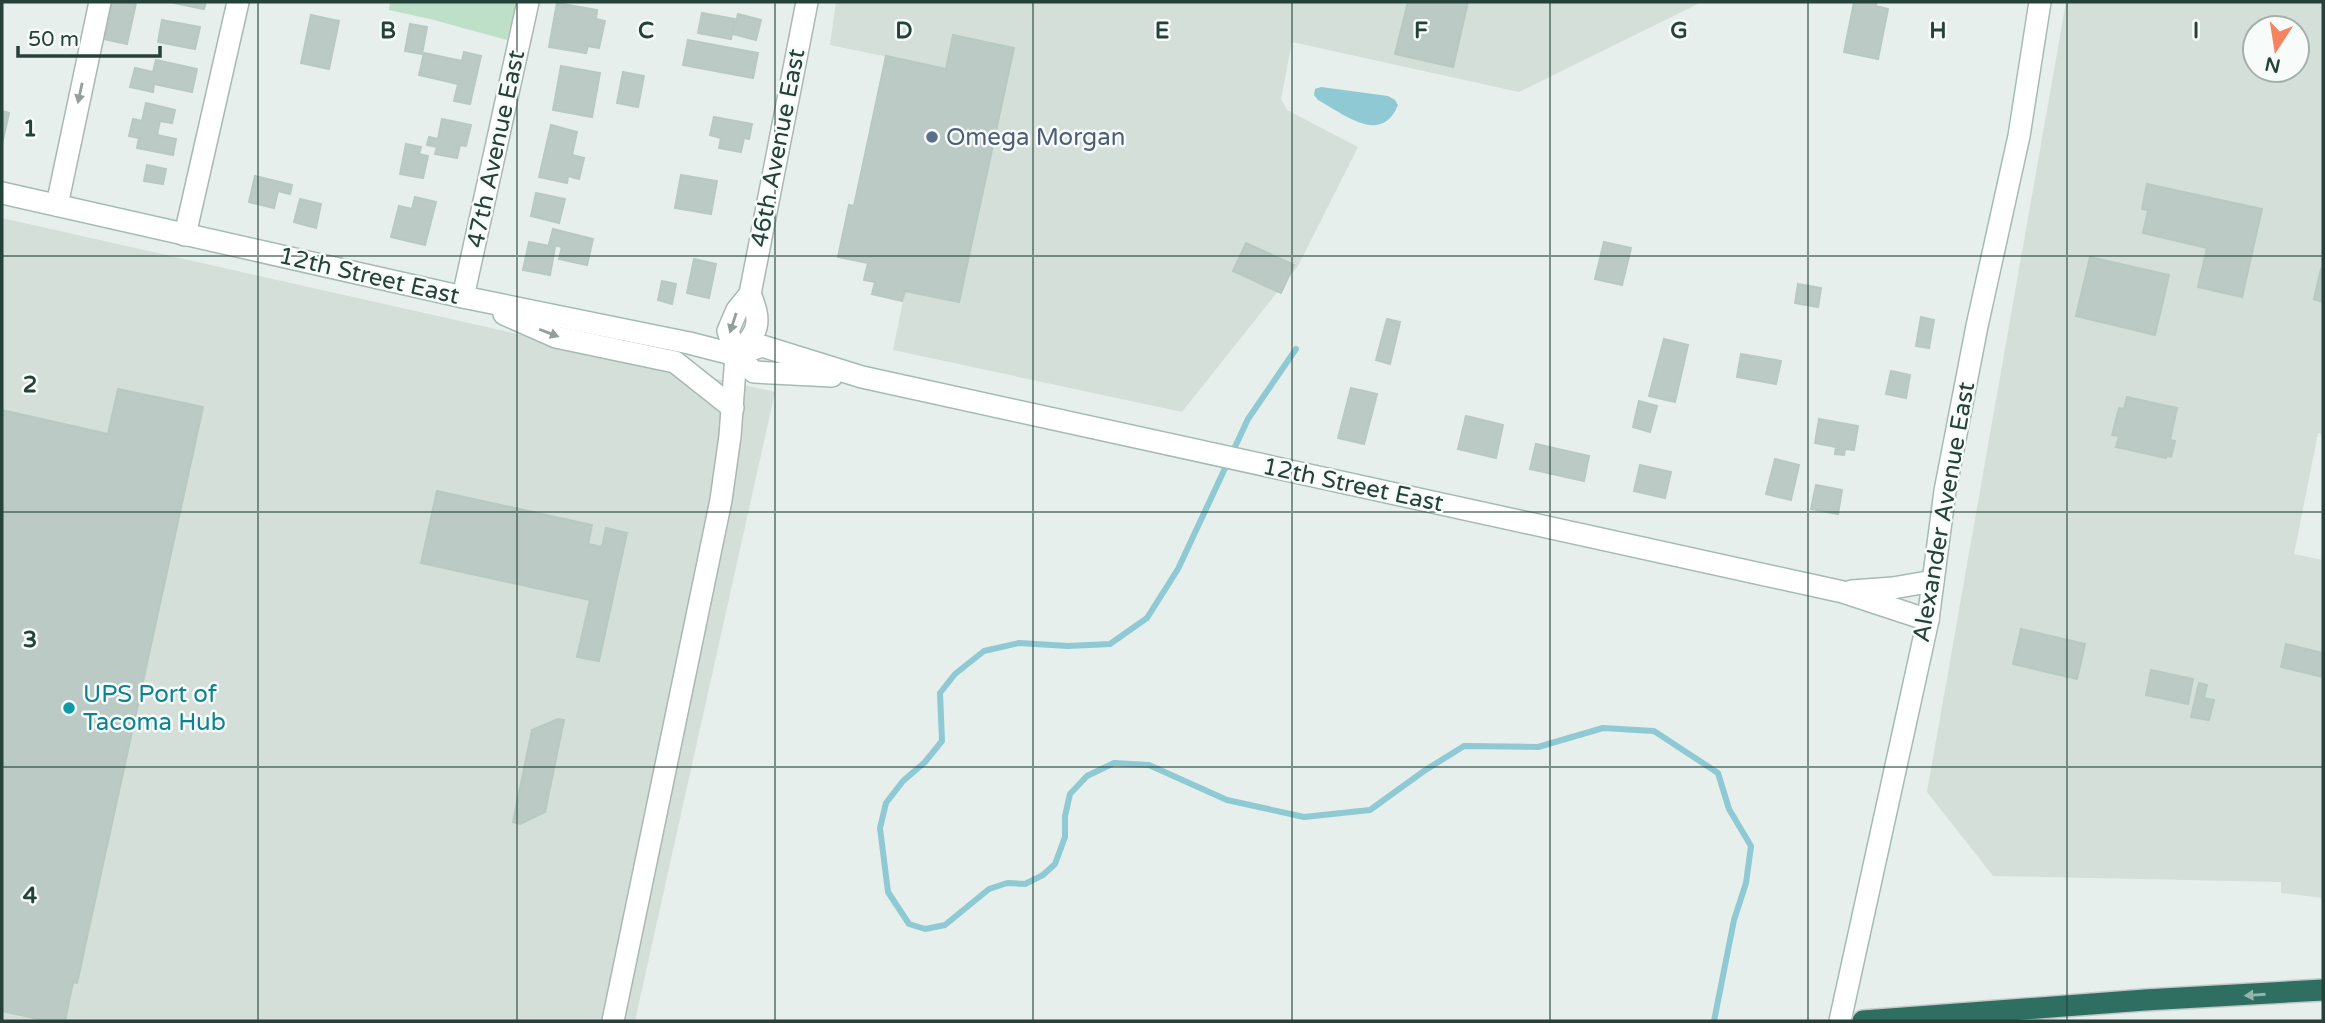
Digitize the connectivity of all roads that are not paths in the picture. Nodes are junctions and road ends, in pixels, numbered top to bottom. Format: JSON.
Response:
{"nodes":[{"id":1,"x":100,"y":2,"type":"edge"},
{"id":2,"x":238,"y":2,"type":"edge"},
{"id":3,"x":528,"y":2,"type":"edge"},
{"id":4,"x":807,"y":2,"type":"edge"},
{"id":5,"x":2040,"y":2,"type":"edge"},
{"id":6,"x":2,"y":193,"type":"edge"},
{"id":7,"x":57,"y":205,"type":"junction"},
{"id":8,"x":185,"y":235,"type":"junction"},
{"id":9,"x":463,"y":297,"type":"junction"},
{"id":10,"x":736,"y":355,"type":"junction"},
{"id":11,"x":733,"y":408,"type":"junction"},
{"id":12,"x":1933,"y":581,"type":"junction"},
{"id":13,"x":1843,"y":592,"type":"junction"},
{"id":14,"x":1928,"y":620,"type":"junction"},
{"id":15,"x":2323,"y":990,"type":"edge"},
{"id":16,"x":613,"y":1021,"type":"edge"},
{"id":17,"x":1840,"y":1021,"type":"edge"},
{"id":18,"x":1863,"y":1021,"type":"edge"}],
"edges":[{"from":1,"to":7,"type":"street","one_way":true},
{"from":2,"to":8,"type":"street"},
{"from":3,"to":9,"type":"street","name":"47th Avenue East"},
{"from":4,"to":10,"type":"street","name":"46th Avenue East"},
{"from":5,"to":12,"type":"street","name":"Alexander Avenue East"},
{"from":6,"to":7,"type":"street","name":"12th Street East"},
{"from":7,"to":8,"type":"street","name":"12th Street East"},
{"from":8,"to":9,"type":"street","name":"12th Street East"},
{"from":9,"to":10,"type":"street","name":"12th Street East"},
{"from":9,"to":11,"type":"street","one_way":true},
{"from":10,"to":11,"type":"street","name":"46th Avenue East"},
{"from":10,"to":13,"type":"street","name":"12th Street East"},
{"from":11,"to":16,"type":"street","name":"46th Avenue East"},
{"from":12,"to":13,"type":"street","name":"12th Street East"},
{"from":12,"to":14,"type":"street","name":"Alexander Avenue East"},
{"from":13,"to":14,"type":"street","name":"12th Street East"},
{"from":14,"to":17,"type":"street","name":"Alexander Avenue East"},
{"from":15,"to":18,"type":"highway","one_way":true}]}
